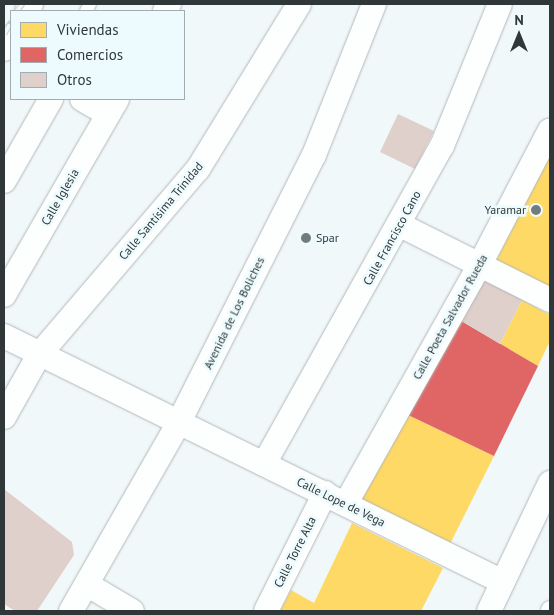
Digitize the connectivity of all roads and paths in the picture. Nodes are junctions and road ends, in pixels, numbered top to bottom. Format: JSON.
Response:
{"nodes":[{"id":1,"x":299,"y":4,"type":"edge"},
{"id":2,"x":374,"y":4,"type":"edge"},
{"id":3,"x":500,"y":4,"type":"edge"},
{"id":4,"x":50,"y":100,"type":"edge"},
{"id":5,"x":86,"y":100,"type":"edge"},
{"id":6,"x":113,"y":106,"type":"edge"},
{"id":7,"x":550,"y":130,"type":"edge"},
{"id":8,"x":4,"y":181,"type":"edge"},
{"id":9,"x":400,"y":225,"type":"junction"},
{"id":10,"x":479,"y":266,"type":"junction"},
{"id":11,"x":4,"y":295,"type":"edge"},
{"id":12,"x":550,"y":300,"type":"edge"},
{"id":13,"x":4,"y":336,"type":"edge"},
{"id":14,"x":39,"y":355,"type":"junction"},
{"id":15,"x":4,"y":417,"type":"edge"},
{"id":16,"x":178,"y":424,"type":"junction"},
{"id":17,"x":264,"y":464,"type":"junction"},
{"id":18,"x":550,"y":483,"type":"edge"},
{"id":19,"x":325,"y":494,"type":"junction"},
{"id":20,"x":346,"y":503,"type":"junction"},
{"id":21,"x":503,"y":582,"type":"junction"},
{"id":22,"x":88,"y":585,"type":"junction"},
{"id":23,"x":71,"y":611,"type":"edge"},
{"id":24,"x":132,"y":611,"type":"edge"},
{"id":25,"x":266,"y":611,"type":"edge"},
{"id":26,"x":489,"y":611,"type":"edge"}],
"edges":[{"from":1,"to":14,"type":"street","name":"Calle Santísima Trinidad"},
{"from":2,"to":16,"type":"street","name":"Avenida de Los Boliches"},
{"from":3,"to":9,"type":"street","name":"Calle Francisco Cano"},
{"from":4,"to":8,"type":"street"},
{"from":5,"to":6,"type":"street"},
{"from":6,"to":11,"type":"street","name":"Calle Iglesia"},
{"from":7,"to":10,"type":"street","name":"Calle Poeta Salvador Rueda"},
{"from":9,"to":10,"type":"street"},
{"from":9,"to":17,"type":"street","name":"Calle Francisco Cano"},
{"from":10,"to":12,"type":"street"},
{"from":10,"to":20,"type":"street","name":"Calle Poeta Salvador Rueda"},
{"from":13,"to":14,"type":"street","name":"Calle Lope de Vega"},
{"from":14,"to":15,"type":"street","name":"Calle Santísima Trinidad"},
{"from":14,"to":16,"type":"street","name":"Calle Lope de Vega"},
{"from":16,"to":17,"type":"street","name":"Calle Lope de Vega"},
{"from":16,"to":22,"type":"street","name":"Avenida de Los Boliches"},
{"from":17,"to":19,"type":"street","name":"Calle Lope de Vega"},
{"from":18,"to":21,"type":"street"},
{"from":19,"to":20,"type":"street","name":"Calle Lope de Vega"},
{"from":19,"to":25,"type":"street","name":"Calle Torre Alta"},
{"from":20,"to":21,"type":"street","name":"Calle Lope de Vega"},
{"from":21,"to":26,"type":"street"},
{"from":22,"to":23,"type":"street","name":"Avenida de Los Boliches"},
{"from":22,"to":24,"type":"street"}]}
